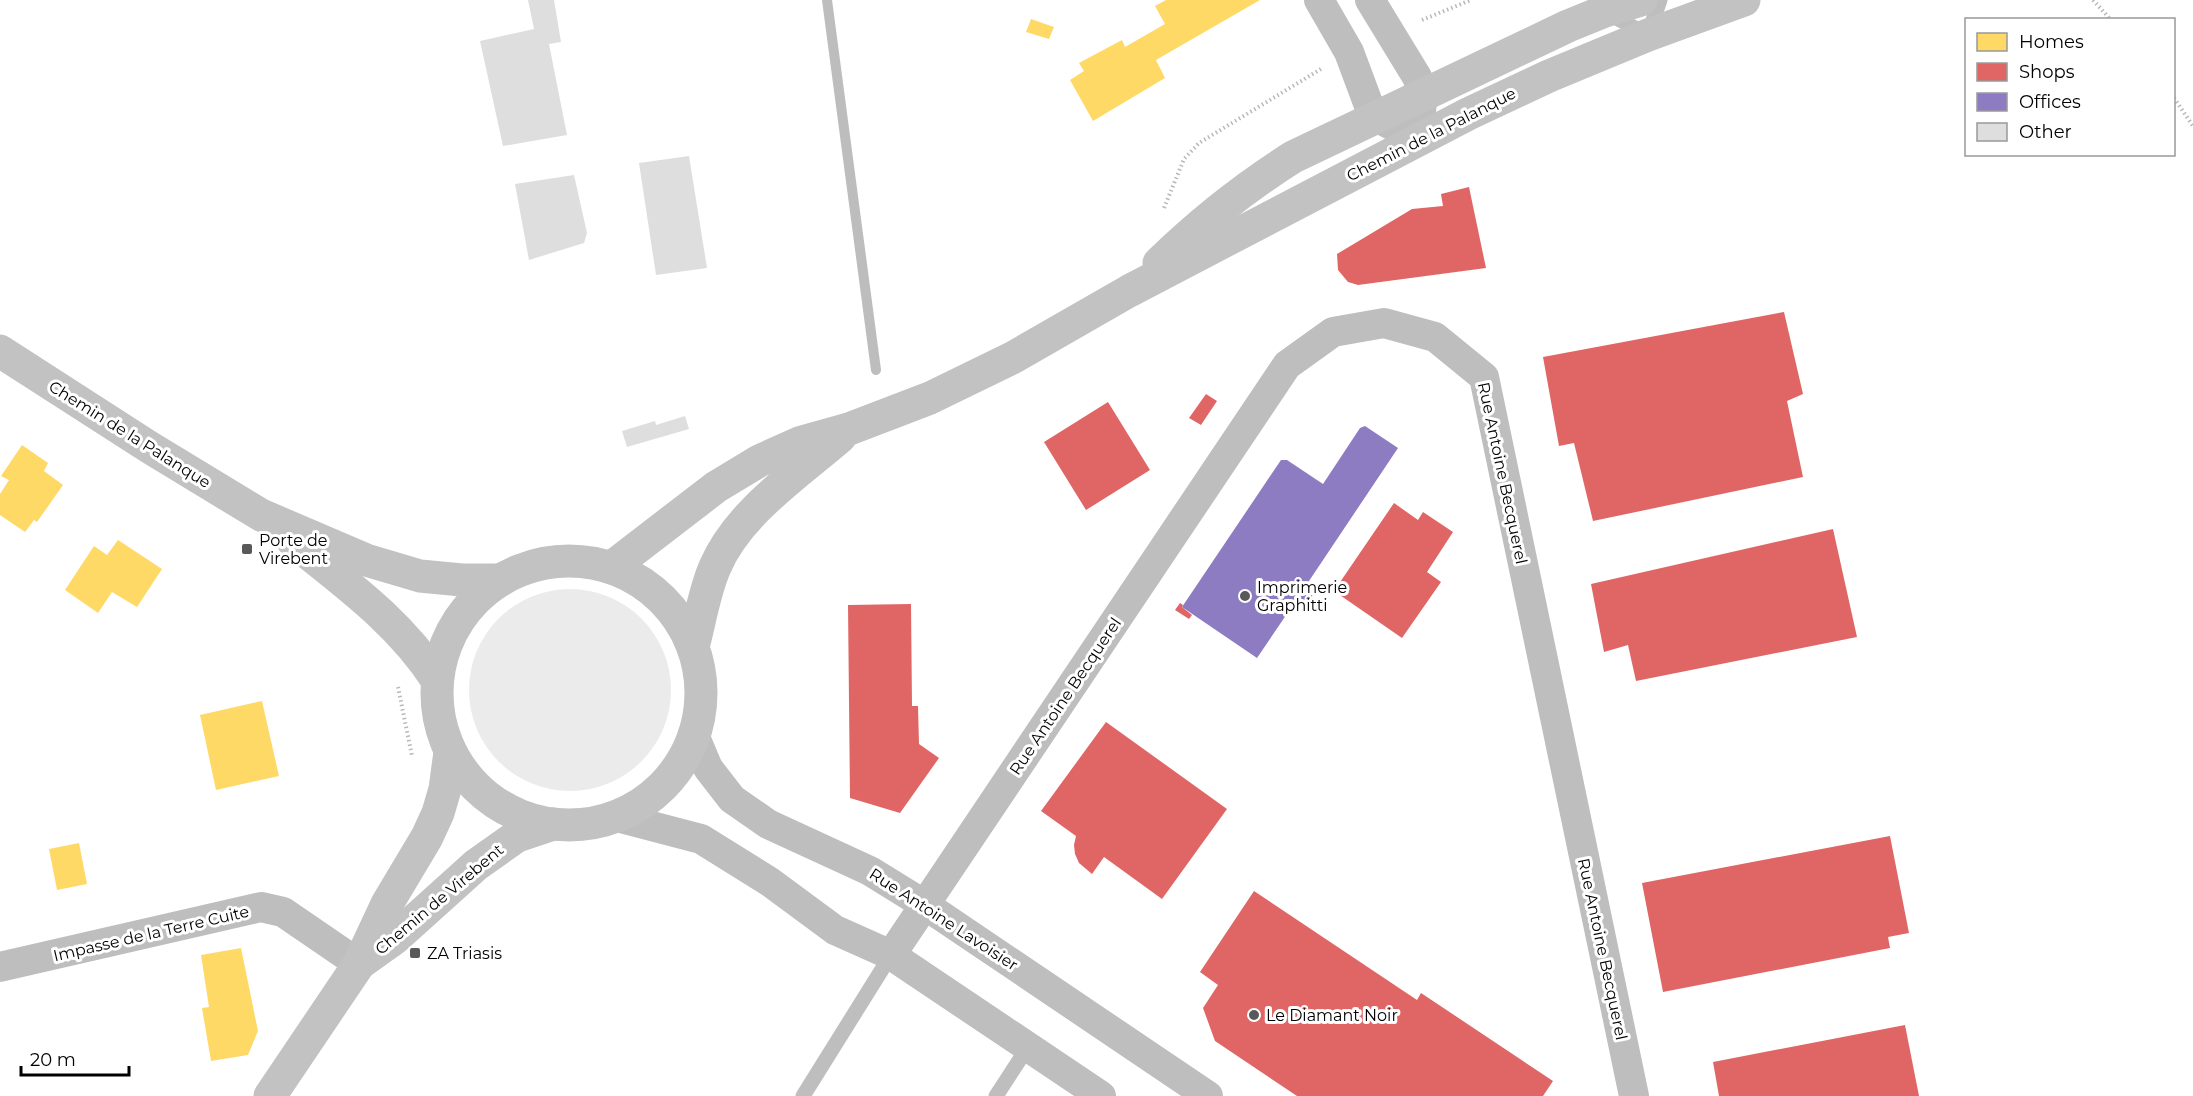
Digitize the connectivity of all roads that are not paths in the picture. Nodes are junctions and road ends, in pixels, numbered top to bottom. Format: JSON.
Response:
{"nodes":[{"id":1,"x":1319,"y":0,"type":"edge"},
{"id":2,"x":1370,"y":0,"type":"edge"},
{"id":3,"x":1641,"y":0,"type":"edge"},
{"id":4,"x":1660,"y":0,"type":"edge"},
{"id":5,"x":1744,"y":0,"type":"edge"},
{"id":6,"x":1602,"y":6,"type":"edge"},
{"id":7,"x":1648,"y":35,"type":"junction"},
{"id":8,"x":1424,"y":93,"type":"junction"},
{"id":9,"x":1376,"y":117,"type":"junction"},
{"id":10,"x":1418,"y":139,"type":"junction"},
{"id":11,"x":1129,"y":291,"type":"junction"},
{"id":12,"x":0,"y":351,"type":"edge"},
{"id":13,"x":849,"y":429,"type":"junction"},
{"id":14,"x":261,"y":515,"type":"junction"},
{"id":15,"x":612,"y":567,"type":"junction"},
{"id":16,"x":500,"y":580,"type":"junction"},
{"id":17,"x":693,"y":647,"type":"junction"},
{"id":18,"x":437,"y":680,"type":"junction"},
{"id":19,"x":694,"y":737,"type":"junction"},
{"id":20,"x":450,"y":752,"type":"junction"},
{"id":21,"x":617,"y":817,"type":"junction"},
{"id":22,"x":553,"y":824,"type":"junction"},
{"id":23,"x":925,"y":904,"type":"junction"},
{"id":24,"x":891,"y":956,"type":"junction"},
{"id":25,"x":359,"y":964,"type":"junction"},
{"id":26,"x":0,"y":968,"type":"edge"},
{"id":27,"x":1028,"y":1047,"type":"junction"},
{"id":28,"x":270,"y":1096,"type":"edge"},
{"id":29,"x":803,"y":1096,"type":"edge"},
{"id":30,"x":996,"y":1096,"type":"edge"},
{"id":31,"x":1101,"y":1096,"type":"edge"},
{"id":32,"x":1208,"y":1096,"type":"edge"},
{"id":33,"x":1634,"y":1096,"type":"edge"}],
"edges":[{"from":1,"to":9,"type":"street"},
{"from":2,"to":8,"type":"street"},
{"from":3,"to":6,"type":"street","name":"Chemin de la Palanque"},
{"from":4,"to":7,"type":"lane"},
{"from":5,"to":7,"type":"street","name":"Chemin de la Palanque"},
{"from":6,"to":7,"type":"lane"},
{"from":6,"to":8,"type":"street","name":"Chemin de la Palanque"},
{"from":7,"to":10,"type":"street","name":"Chemin de la Palanque"},
{"from":8,"to":9,"type":"street","name":"Chemin de la Palanque"},
{"from":8,"to":10,"type":"street"},
{"from":9,"to":10,"type":"street"},
{"from":9,"to":11,"type":"street","name":"Chemin de la Palanque"},
{"from":10,"to":11,"type":"street","name":"Chemin de la Palanque"},
{"from":11,"to":13,"type":"street","name":"Chemin de la Palanque"},
{"from":12,"to":14,"type":"street","name":"Chemin de la Palanque"},
{"from":13,"to":15,"type":"street","name":"Chemin de la Palanque"},
{"from":13,"to":17,"type":"street","name":"Chemin de la Palanque"},
{"from":14,"to":16,"type":"street","name":"Chemin de la Palanque"},
{"from":14,"to":18,"type":"street","name":"Chemin de la Palanque"},
{"from":15,"to":16,"type":"street"},
{"from":15,"to":17,"type":"street"},
{"from":16,"to":18,"type":"street"},
{"from":17,"to":19,"type":"street"},
{"from":18,"to":20,"type":"street"},
{"from":19,"to":21,"type":"street"},
{"from":19,"to":23,"type":"street","name":"Rue Antoine Lavoisier"},
{"from":20,"to":22,"type":"street"},
{"from":20,"to":25,"type":"street","name":"Chemin de Virebent"},
{"from":21,"to":22,"type":"street"},
{"from":21,"to":24,"type":"street"},
{"from":22,"to":25,"type":"street","name":"Chemin de Virebent"},
{"from":23,"to":24,"type":"street","name":"Rue Antoine Becquerel"},
{"from":23,"to":32,"type":"street","name":"Rue Antoine Lavoisier"},
{"from":23,"to":33,"type":"street","name":"Rue Antoine Becquerel"},
{"from":24,"to":27,"type":"street"},
{"from":24,"to":29,"type":"lane"},
{"from":25,"to":26,"type":"street","name":"Impasse de la Terre Cuite"},
{"from":25,"to":28,"type":"street","name":"Chemin de Virebent"},
{"from":27,"to":30,"type":"lane"},
{"from":27,"to":31,"type":"street"}]}
